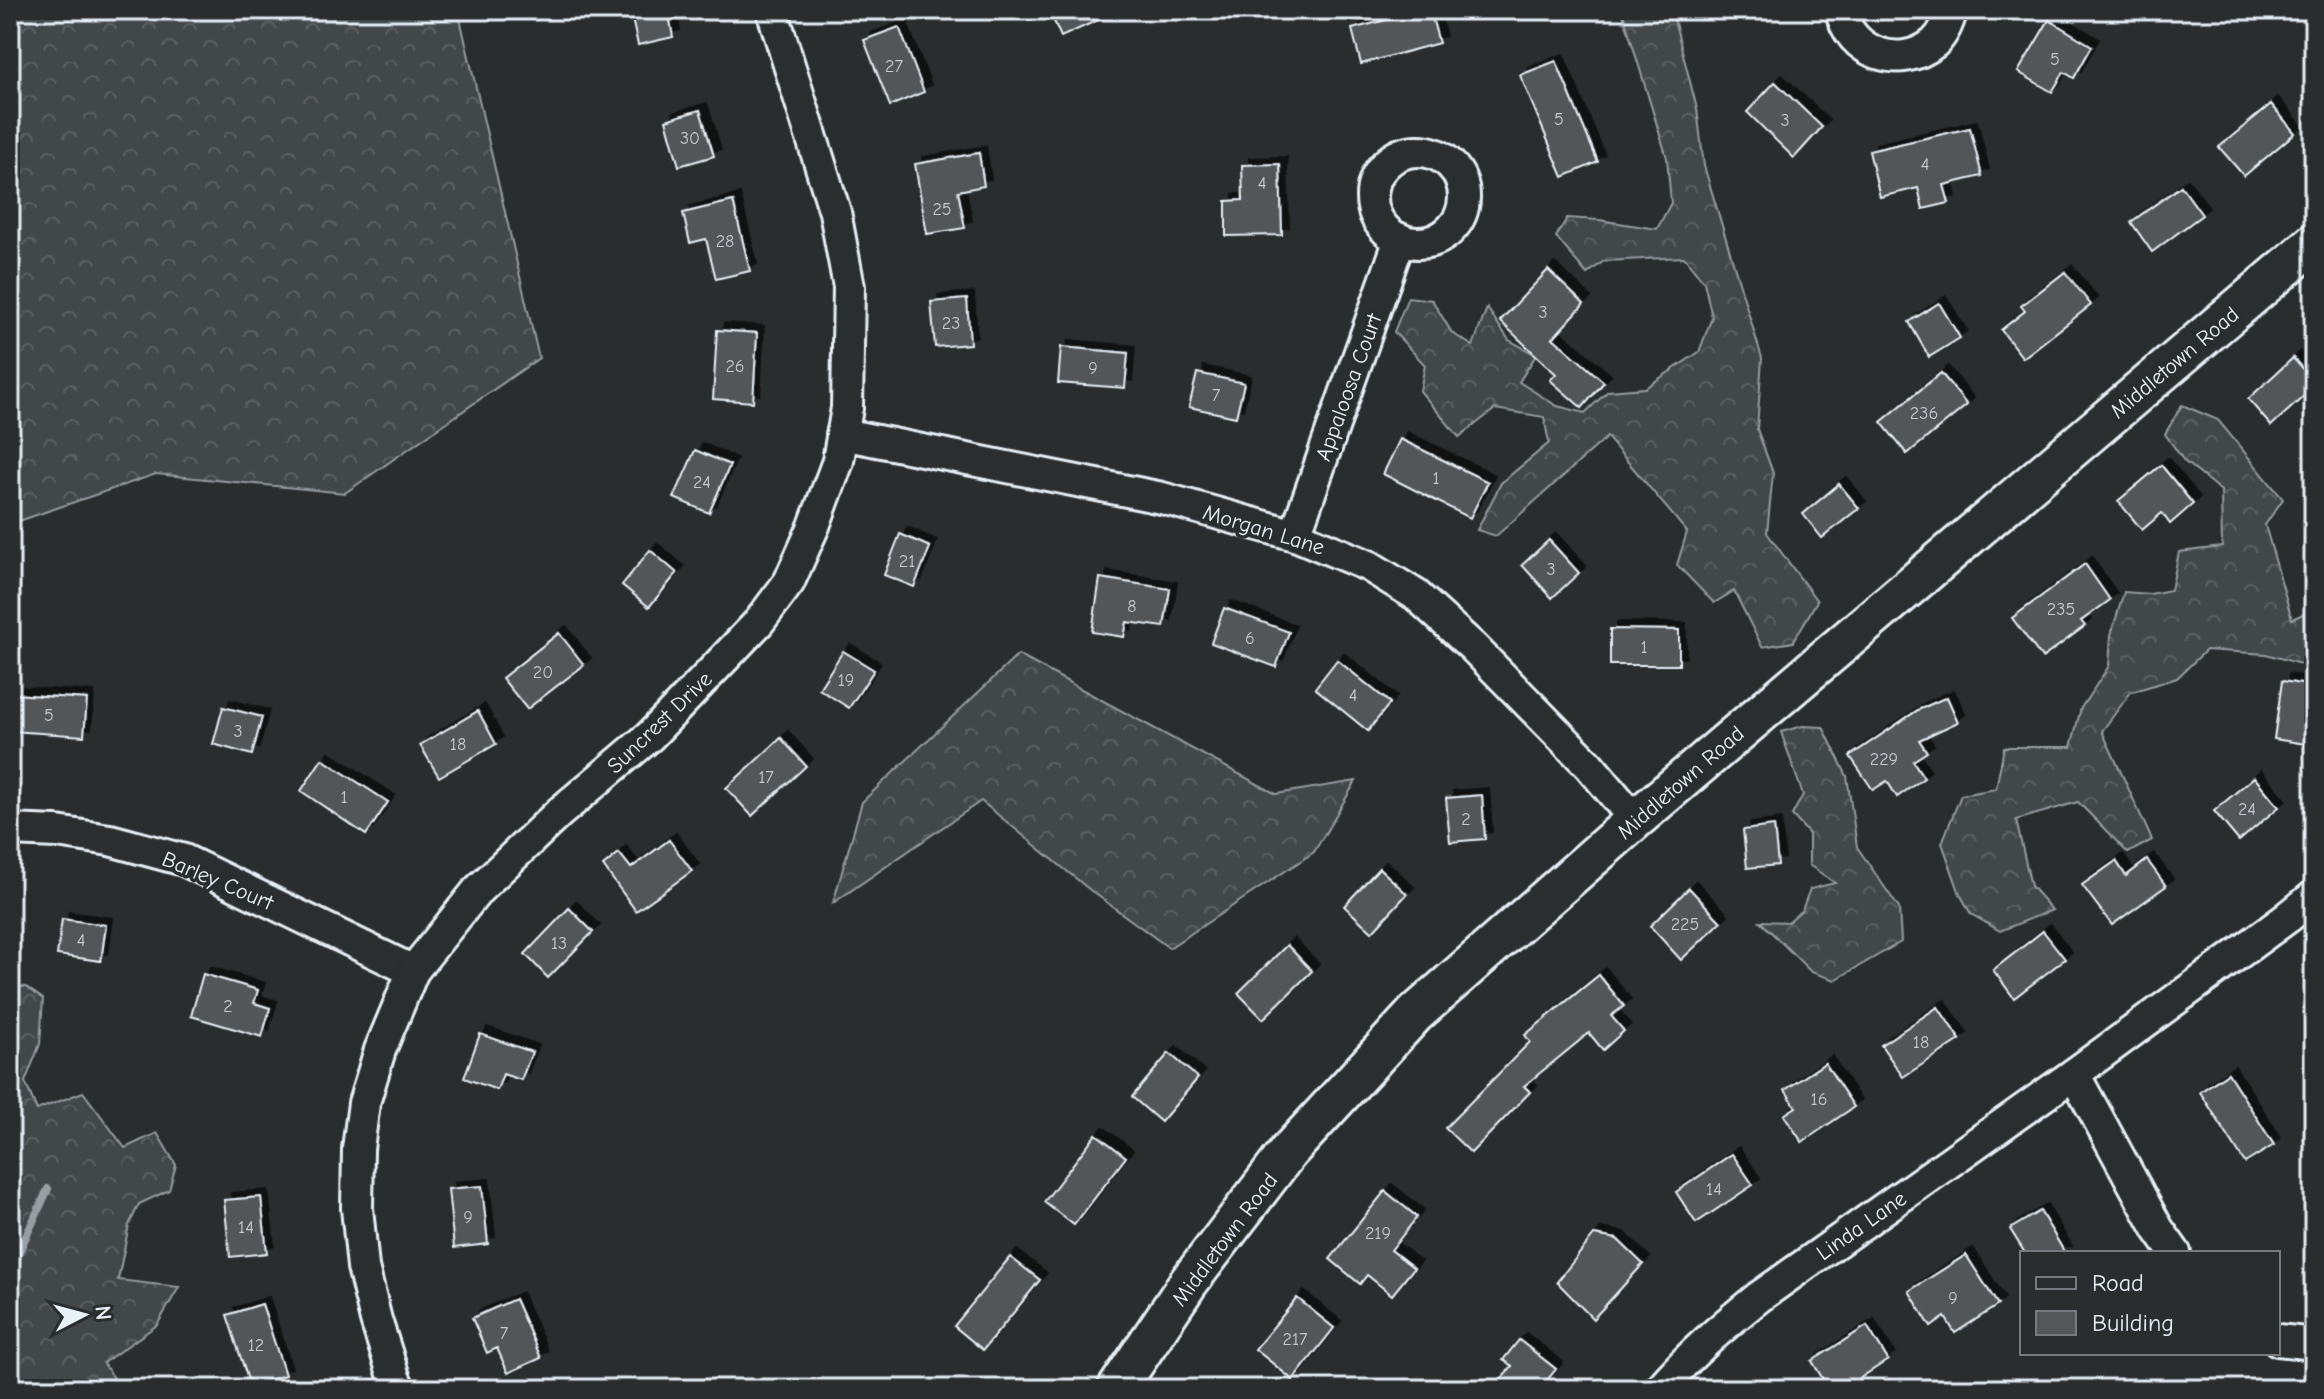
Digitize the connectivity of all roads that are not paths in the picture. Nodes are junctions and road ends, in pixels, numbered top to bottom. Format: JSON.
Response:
{"nodes":[{"id":1,"x":773,"y":10,"type":"edge"},
{"id":2,"x":1841,"y":10,"type":"edge"},
{"id":3,"x":1952,"y":10,"type":"edge"},
{"id":4,"x":1400,"y":239,"type":"dead end"},
{"id":5,"x":2314,"y":243,"type":"edge"},
{"id":6,"x":842,"y":434,"type":"junction"},
{"id":7,"x":1295,"y":535,"type":"junction"},
{"id":8,"x":1635,"y":820,"type":"junction"},
{"id":9,"x":10,"y":830,"type":"edge"},
{"id":10,"x":2314,"y":896,"type":"edge"},
{"id":11,"x":413,"y":971,"type":"junction"},
{"id":12,"x":2074,"y":1074,"type":"junction"},
{"id":13,"x":2174,"y":1251,"type":"edge"},
{"id":14,"x":2280,"y":1340,"type":"edge"},
{"id":15,"x":2314,"y":1344,"type":"edge"},
{"id":16,"x":400,"y":1389,"type":"edge"},
{"id":17,"x":1117,"y":1389,"type":"edge"},
{"id":18,"x":1660,"y":1389,"type":"edge"}],
"edges":[{"from":1,"to":6,"type":"street","name":"Suncrest Drive"},
{"from":2,"to":3,"type":"street"},
{"from":4,"to":7,"type":"street","name":"Appaloosa Court"},
{"from":5,"to":8,"type":"street","name":"Middletown Road"},
{"from":6,"to":7,"type":"street","name":"Morgan Lane"},
{"from":6,"to":11,"type":"street","name":"Suncrest Drive"},
{"from":7,"to":8,"type":"street","name":"Morgan Lane"},
{"from":8,"to":17,"type":"street","name":"Middletown Road"},
{"from":9,"to":11,"type":"street","name":"Barley Court"},
{"from":10,"to":12,"type":"street","name":"Linda Lane"},
{"from":11,"to":16,"type":"street","name":"Suncrest Drive"},
{"from":12,"to":13,"type":"street"},
{"from":12,"to":18,"type":"street","name":"Linda Lane"},
{"from":14,"to":15,"type":"street"}]}
